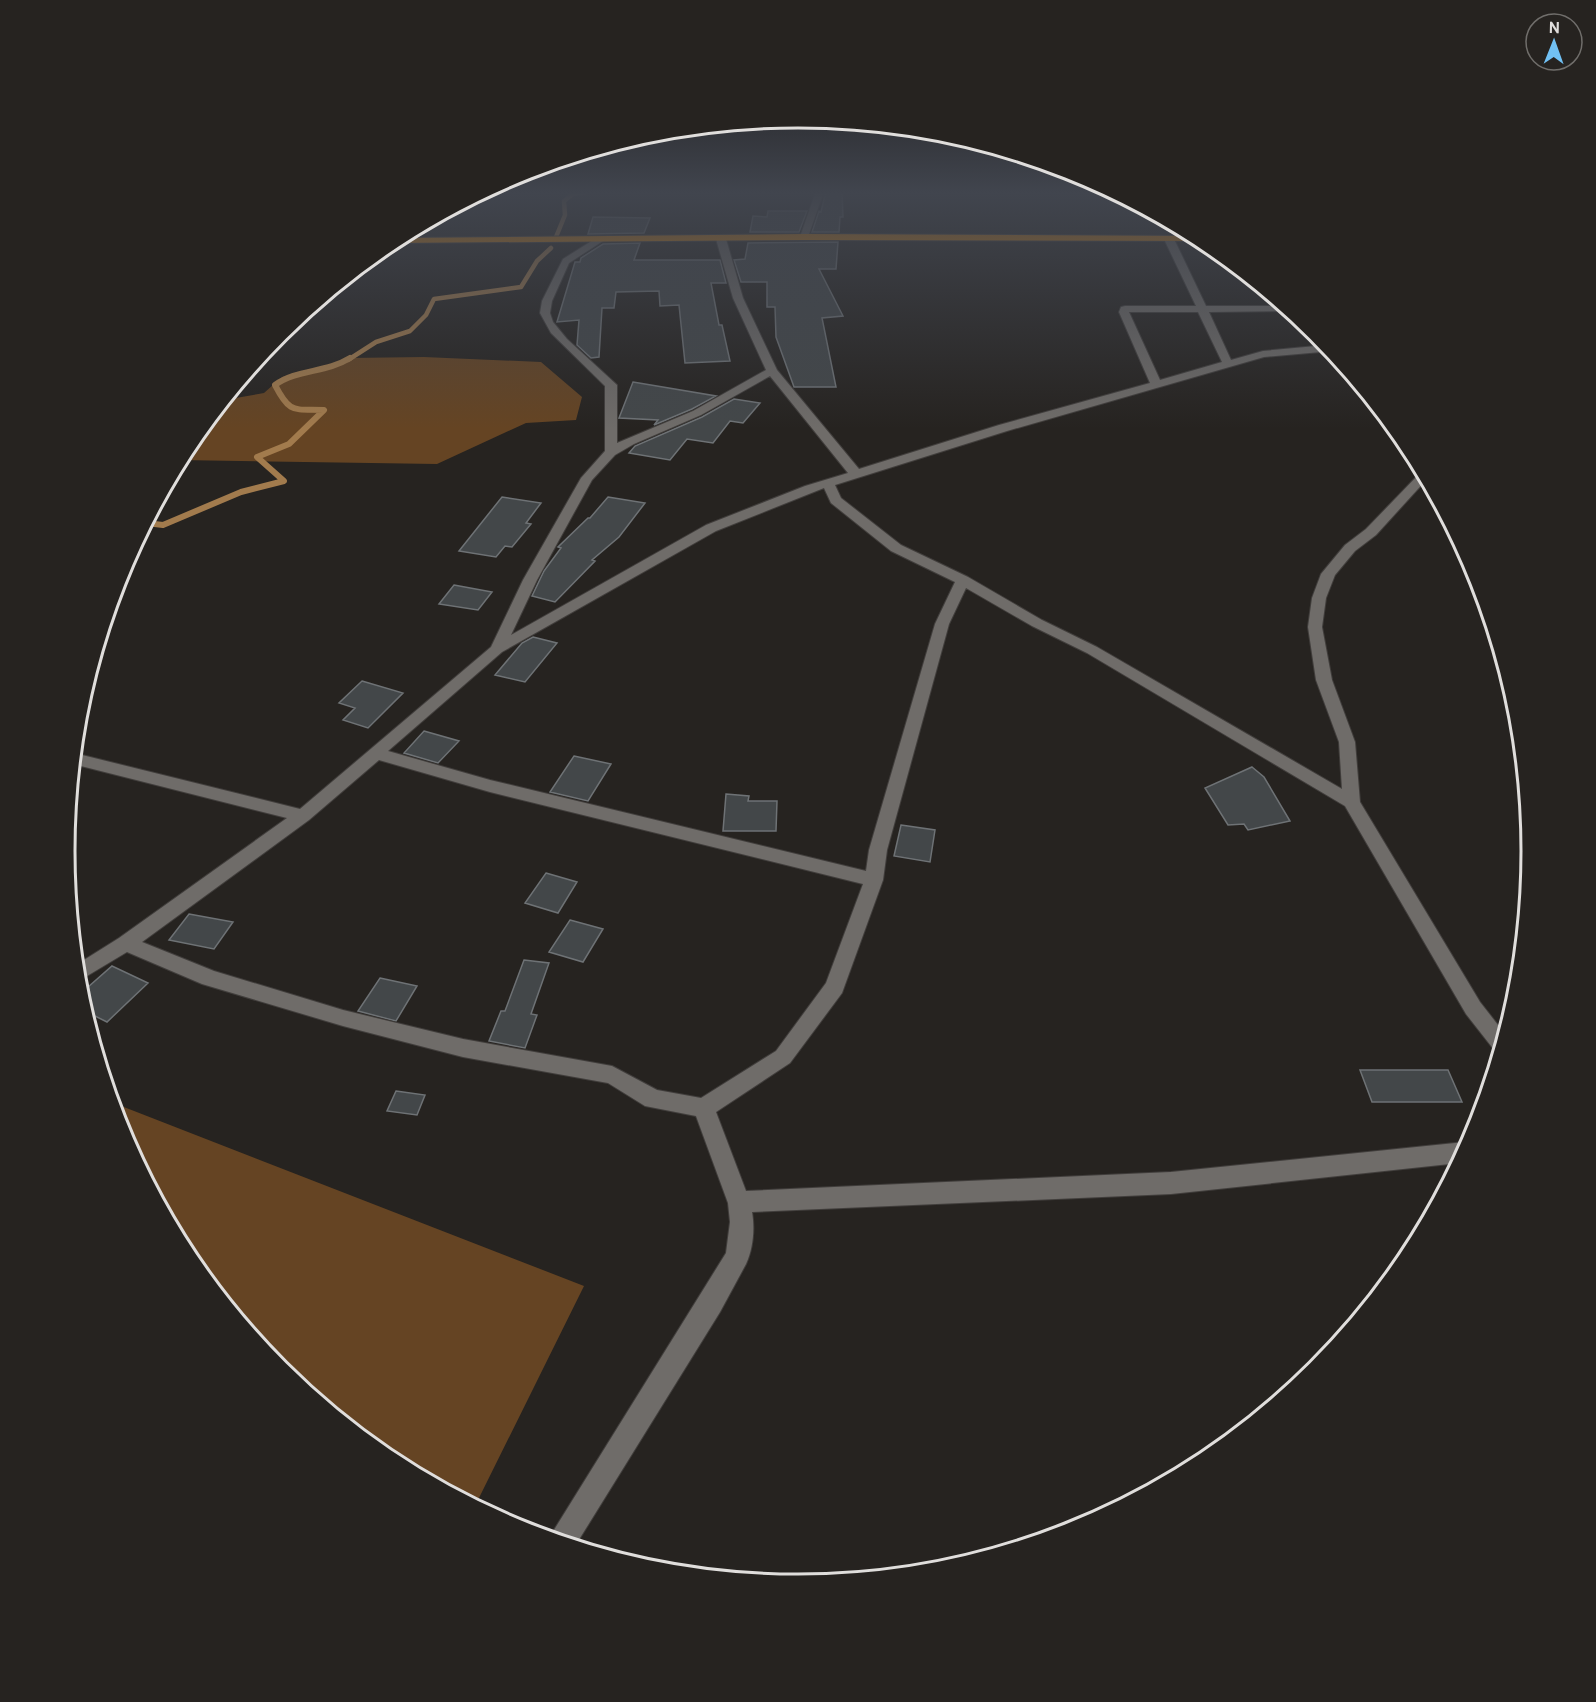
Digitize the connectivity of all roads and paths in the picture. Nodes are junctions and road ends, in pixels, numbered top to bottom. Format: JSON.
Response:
{"nodes":[{"id":1,"x":562,"y":270,"type":"edge"},
{"id":2,"x":730,"y":270,"type":"edge"},
{"id":3,"x":1184,"y":270,"type":"edge"},
{"id":4,"x":1201,"y":308,"type":"junction"},
{"id":5,"x":1277,"y":309,"type":"edge"},
{"id":6,"x":1318,"y":349,"type":"edge"},
{"id":7,"x":1228,"y":364,"type":"junction"},
{"id":8,"x":772,"y":371,"type":"junction"},
{"id":9,"x":1156,"y":384,"type":"junction"},
{"id":10,"x":611,"y":452,"type":"junction"},
{"id":11,"x":856,"y":474,"type":"junction"},
{"id":12,"x":1418,"y":480,"type":"edge"},
{"id":13,"x":828,"y":483,"type":"junction"},
{"id":14,"x":963,"y":580,"type":"junction"},
{"id":15,"x":497,"y":649,"type":"junction"},
{"id":16,"x":378,"y":754,"type":"junction"},
{"id":17,"x":81,"y":761,"type":"edge"},
{"id":18,"x":1351,"y":802,"type":"junction"},
{"id":19,"x":303,"y":816,"type":"junction"},
{"id":20,"x":874,"y":880,"type":"junction"},
{"id":21,"x":126,"y":943,"type":"junction"},
{"id":22,"x":85,"y":969,"type":"edge"},
{"id":23,"x":1496,"y":1037,"type":"edge"},
{"id":24,"x":704,"y":1108,"type":"junction"},
{"id":25,"x":1454,"y":1153,"type":"edge"},
{"id":26,"x":739,"y":1202,"type":"junction"},
{"id":27,"x":565,"y":1536,"type":"edge"}],
"edges":[{"from":1,"to":10,"type":"street"},
{"from":2,"to":8,"type":"street"},
{"from":3,"to":4,"type":"street"},
{"from":4,"to":5,"type":"street"},
{"from":4,"to":7,"type":"street"},
{"from":4,"to":9,"type":"street"},
{"from":6,"to":7,"type":"street"},
{"from":7,"to":9,"type":"street"},
{"from":8,"to":10,"type":"street"},
{"from":8,"to":11,"type":"street"},
{"from":9,"to":11,"type":"street"},
{"from":10,"to":15,"type":"street"},
{"from":11,"to":13,"type":"street"},
{"from":12,"to":18,"type":"street"},
{"from":13,"to":14,"type":"street"},
{"from":13,"to":15,"type":"street"},
{"from":14,"to":18,"type":"street"},
{"from":14,"to":20,"type":"street"},
{"from":15,"to":16,"type":"street"},
{"from":16,"to":19,"type":"street"},
{"from":16,"to":20,"type":"street"},
{"from":17,"to":19,"type":"street"},
{"from":18,"to":23,"type":"street"},
{"from":19,"to":21,"type":"street"},
{"from":20,"to":24,"type":"street"},
{"from":21,"to":22,"type":"street"},
{"from":21,"to":24,"type":"street"},
{"from":24,"to":26,"type":"street"},
{"from":25,"to":26,"type":"street"},
{"from":26,"to":27,"type":"street"}]}
